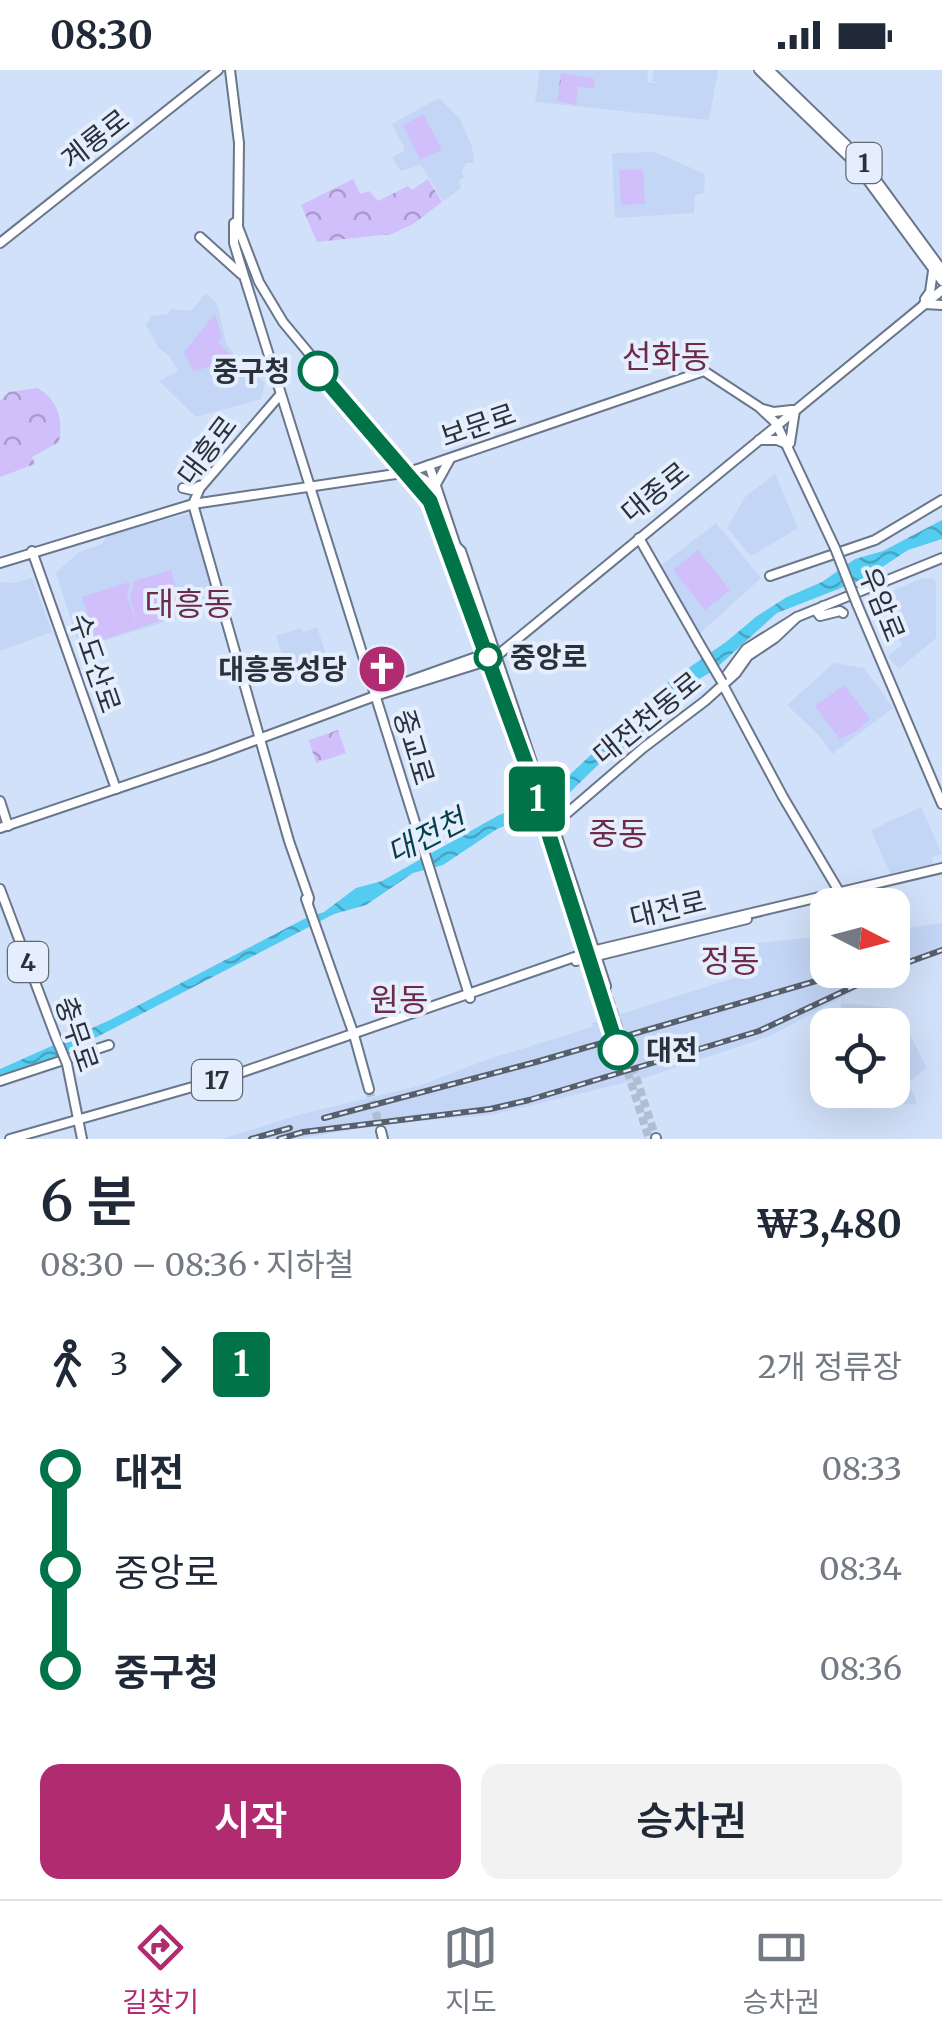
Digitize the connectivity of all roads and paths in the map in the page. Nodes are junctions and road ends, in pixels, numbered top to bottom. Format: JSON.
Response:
{"nodes":[{"id":1,"x":233,"y":70,"type":"edge"},
{"id":2,"x":758,"y":70,"type":"edge"},
{"id":3,"x":769,"y":70,"type":"edge"},
{"id":4,"x":213,"y":72,"type":"edge"},
{"id":5,"x":234,"y":97,"type":"junction"},
{"id":6,"x":238,"y":221,"type":"junction"},
{"id":7,"x":200,"y":237,"type":"dead end"},
{"id":8,"x":2,"y":240,"type":"edge"},
{"id":9,"x":241,"y":240,"type":"junction"},
{"id":10,"x":238,"y":250,"type":"junction"},
{"id":11,"x":937,"y":264,"type":"edge"},
{"id":12,"x":245,"y":280,"type":"junction"},
{"id":13,"x":942,"y":286,"type":"edge"},
{"id":14,"x":922,"y":304,"type":"junction"},
{"id":15,"x":942,"y":305,"type":"edge"},
{"id":16,"x":280,"y":395,"type":"junction"},
{"id":17,"x":759,"y":407,"type":"junction"},
{"id":18,"x":794,"y":410,"type":"junction"},
{"id":19,"x":777,"y":424,"type":"junction"},
{"id":20,"x":760,"y":438,"type":"junction"},
{"id":21,"x":790,"y":448,"type":"junction"},
{"id":22,"x":452,"y":457,"type":"junction"},
{"id":23,"x":387,"y":458,"type":"junction"},
{"id":24,"x":429,"y":465,"type":"junction"},
{"id":25,"x":409,"y":472,"type":"junction"},
{"id":26,"x":376,"y":478,"type":"junction"},
{"id":27,"x":203,"y":484,"type":"junction"},
{"id":28,"x":309,"y":486,"type":"junction"},
{"id":29,"x":436,"y":486,"type":"junction"},
{"id":30,"x":183,"y":488,"type":"dead end"},
{"id":31,"x":215,"y":499,"type":"junction"},
{"id":32,"x":942,"y":500,"type":"edge"},
{"id":33,"x":930,"y":501,"type":"dead end"},
{"id":34,"x":194,"y":504,"type":"junction"},
{"id":35,"x":199,"y":523,"type":"junction"},
{"id":36,"x":639,"y":537,"type":"junction"},
{"id":37,"x":875,"y":540,"type":"junction"},
{"id":38,"x":32,"y":551,"type":"junction"},
{"id":39,"x":940,"y":559,"type":"edge"},
{"id":40,"x":0,"y":563,"type":"edge"},
{"id":41,"x":770,"y":576,"type":"dead end"},
{"id":42,"x":825,"y":602,"type":"junction"},
{"id":43,"x":843,"y":613,"type":"dead end"},
{"id":44,"x":797,"y":616,"type":"junction"},
{"id":45,"x":494,"y":655,"type":"junction"},
{"id":46,"x":723,"y":684,"type":"junction"},
{"id":47,"x":375,"y":696,"type":"junction"},
{"id":48,"x":706,"y":701,"type":"junction"},
{"id":49,"x":254,"y":720,"type":"junction"},
{"id":50,"x":280,"y":728,"type":"junction"},
{"id":51,"x":260,"y":737,"type":"junction"},
{"id":52,"x":243,"y":744,"type":"junction"},
{"id":53,"x":266,"y":760,"type":"junction"},
{"id":54,"x":116,"y":789,"type":"junction"},
{"id":55,"x":0,"y":801,"type":"edge"},
{"id":56,"x":942,"y":804,"type":"edge"},
{"id":57,"x":550,"y":822,"type":"junction"},
{"id":58,"x":2,"y":828,"type":"edge"},
{"id":59,"x":537,"y":830,"type":"dead end"},
{"id":60,"x":942,"y":870,"type":"edge"},
{"id":61,"x":838,"y":888,"type":"edge"},
{"id":62,"x":859,"y":888,"type":"edge"},
{"id":63,"x":874,"y":888,"type":"edge"},
{"id":64,"x":0,"y":889,"type":"edge"},
{"id":65,"x":810,"y":899,"type":"edge"},
{"id":66,"x":810,"y":904,"type":"edge"},
{"id":67,"x":620,"y":950,"type":"junction"},
{"id":68,"x":595,"y":953,"type":"junction"},
{"id":69,"x":575,"y":962,"type":"junction"},
{"id":70,"x":595,"y":967,"type":"junction"},
{"id":71,"x":603,"y":987,"type":"junction"},
{"id":72,"x":469,"y":995,"type":"junction"},
{"id":73,"x":354,"y":1035,"type":"junction"},
{"id":74,"x":109,"y":1045,"type":"dead end"},
{"id":75,"x":0,"y":1081,"type":"edge"},
{"id":76,"x":369,"y":1089,"type":"tunnel mouth"},
{"id":77,"x":79,"y":1120,"type":"junction"},
{"id":78,"x":10,"y":1139,"type":"edge"},
{"id":79,"x":82,"y":1139,"type":"edge"}],
"edges":[{"from":1,"to":5,"type":"main road"},
{"from":2,"to":11,"type":"main road","number":"1"},
{"from":3,"to":11,"type":"main road","number":"1"},
{"from":4,"to":5,"type":"main road"},
{"from":4,"to":8,"type":"main road","name":"계룡로"},
{"from":5,"to":6,"type":"main road"},
{"from":6,"to":9,"type":"main road"},
{"from":6,"to":10,"type":"main road"},
{"from":7,"to":12,"type":"main road"},
{"from":9,"to":10,"type":"main road"},
{"from":9,"to":23,"type":"main road"},
{"from":10,"to":12,"type":"main road"},
{"from":11,"to":13,"type":"main road","number":"1"},
{"from":11,"to":14,"type":"main road"},
{"from":12,"to":16,"type":"main road"},
{"from":13,"to":14,"type":"main road","name":"대종로"},
{"from":14,"to":15,"type":"main road"},
{"from":14,"to":18,"type":"main road","name":"대종로"},
{"from":16,"to":27,"type":"main road","name":"대흥로"},
{"from":16,"to":28,"type":"main road","name":"중교로"},
{"from":17,"to":18,"type":"main road"},
{"from":17,"to":19,"type":"main road","name":"보문로"},
{"from":17,"to":20,"type":"main road"},
{"from":17,"to":22,"type":"main road","name":"보문로"},
{"from":18,"to":19,"type":"main road","name":"대종로"},
{"from":18,"to":21,"type":"main road"},
{"from":19,"to":20,"type":"main road","name":"대종로"},
{"from":19,"to":21,"type":"main road","name":"우암로"},
{"from":20,"to":21,"type":"main road"},
{"from":20,"to":36,"type":"main road","name":"대종로"},
{"from":21,"to":56,"type":"main road","name":"우암로","bridge":true},
{"from":22,"to":24,"type":"main road","name":"보문로"},
{"from":22,"to":29,"type":"main road"},
{"from":23,"to":25,"type":"main road"},
{"from":23,"to":26,"type":"main road"},
{"from":24,"to":25,"type":"main road","name":"보문로"},
{"from":24,"to":29,"type":"main road"},
{"from":25,"to":26,"type":"main road","name":"보문로"},
{"from":25,"to":29,"type":"main road"},
{"from":26,"to":28,"type":"main road","name":"보문로"},
{"from":27,"to":30,"type":"main road"},
{"from":27,"to":31,"type":"main road"},
{"from":27,"to":34,"type":"main road","name":"대흥로"},
{"from":28,"to":31,"type":"main road","name":"보문로"},
{"from":28,"to":47,"type":"main road","name":"중교로"},
{"from":29,"to":45,"type":"main road"},
{"from":31,"to":34,"type":"main road","name":"보문로"},
{"from":31,"to":35,"type":"main road"},
{"from":32,"to":37,"type":"main road"},
{"from":33,"to":37,"type":"main road"},
{"from":34,"to":35,"type":"main road","name":"대흥로"},
{"from":34,"to":38,"type":"main road","name":"보문로"},
{"from":35,"to":49,"type":"main road","name":"대흥로"},
{"from":36,"to":45,"type":"main road","name":"대종로"},
{"from":36,"to":46,"type":"main road","bridge":true},
{"from":37,"to":41,"type":"main road"},
{"from":38,"to":40,"type":"main road","name":"보문로"},
{"from":38,"to":54,"type":"main road","name":"수도산로"},
{"from":39,"to":42,"type":"main road"},
{"from":42,"to":43,"type":"main road"},
{"from":42,"to":44,"type":"main road"},
{"from":44,"to":46,"type":"main road","name":"대전천동로"},
{"from":44,"to":48,"type":"main road"},
{"from":45,"to":47,"type":"main road","name":"대종로"},
{"from":45,"to":57,"type":"main road","bridge":true},
{"from":46,"to":48,"type":"main road","name":"대전천동로"},
{"from":46,"to":61,"type":"main road"},
{"from":47,"to":50,"type":"main road","name":"대종로"},
{"from":47,"to":72,"type":"main road","name":"중교로"},
{"from":48,"to":57,"type":"main road","name":"대전천동로"},
{"from":49,"to":50,"type":"main road"},
{"from":49,"to":51,"type":"main road","name":"대흥로"},
{"from":49,"to":52,"type":"main road"},
{"from":50,"to":51,"type":"main road","name":"대종로"},
{"from":50,"to":53,"type":"main road"},
{"from":51,"to":52,"type":"main road","name":"대종로"},
{"from":51,"to":53,"type":"main road","name":"대흥로"},
{"from":52,"to":53,"type":"main road"},
{"from":52,"to":54,"type":"main road","name":"대종로"},
{"from":53,"to":73,"type":"main road","name":"대흥로"},
{"from":54,"to":58,"type":"main road","name":"대종로"},
{"from":55,"to":58,"type":"main road"},
{"from":57,"to":59,"type":"main road","name":"대전천동로"},
{"from":57,"to":68,"type":"main road"},
{"from":60,"to":62,"type":"main road","name":"대전로","number":"17"},
{"from":60,"to":63,"type":"main road","name":"대전로","number":"17"},
{"from":64,"to":77,"type":"main road","name":"충무로","number":"4","bridge":true},
{"from":65,"to":68,"type":"main road","name":"대전로","number":"17"},
{"from":66,"to":67,"type":"main road","name":"대전로","number":"17"},
{"from":67,"to":68,"type":"main road","name":"대전로","number":"17"},
{"from":67,"to":71,"type":"main road"},
{"from":68,"to":69,"type":"main road","name":"대전로","number":"17"},
{"from":68,"to":70,"type":"main road"},
{"from":68,"to":71,"type":"main road"},
{"from":68,"to":72,"type":"main road","name":"대전로","number":"17"},
{"from":69,"to":70,"type":"main road"},
{"from":69,"to":72,"type":"main road","name":"대전로","number":"17"},
{"from":70,"to":71,"type":"main road"},
{"from":72,"to":73,"type":"main road","name":"대전로","number":"17"},
{"from":73,"to":76,"type":"main road","name":"대흥로"},
{"from":73,"to":77,"type":"main road","name":"대전로","number":"17"},
{"from":74,"to":75,"type":"main road"},
{"from":77,"to":78,"type":"main road","name":"대전로","number":"17"},
{"from":77,"to":79,"type":"main road","name":"충무로","number":"4"}]}
